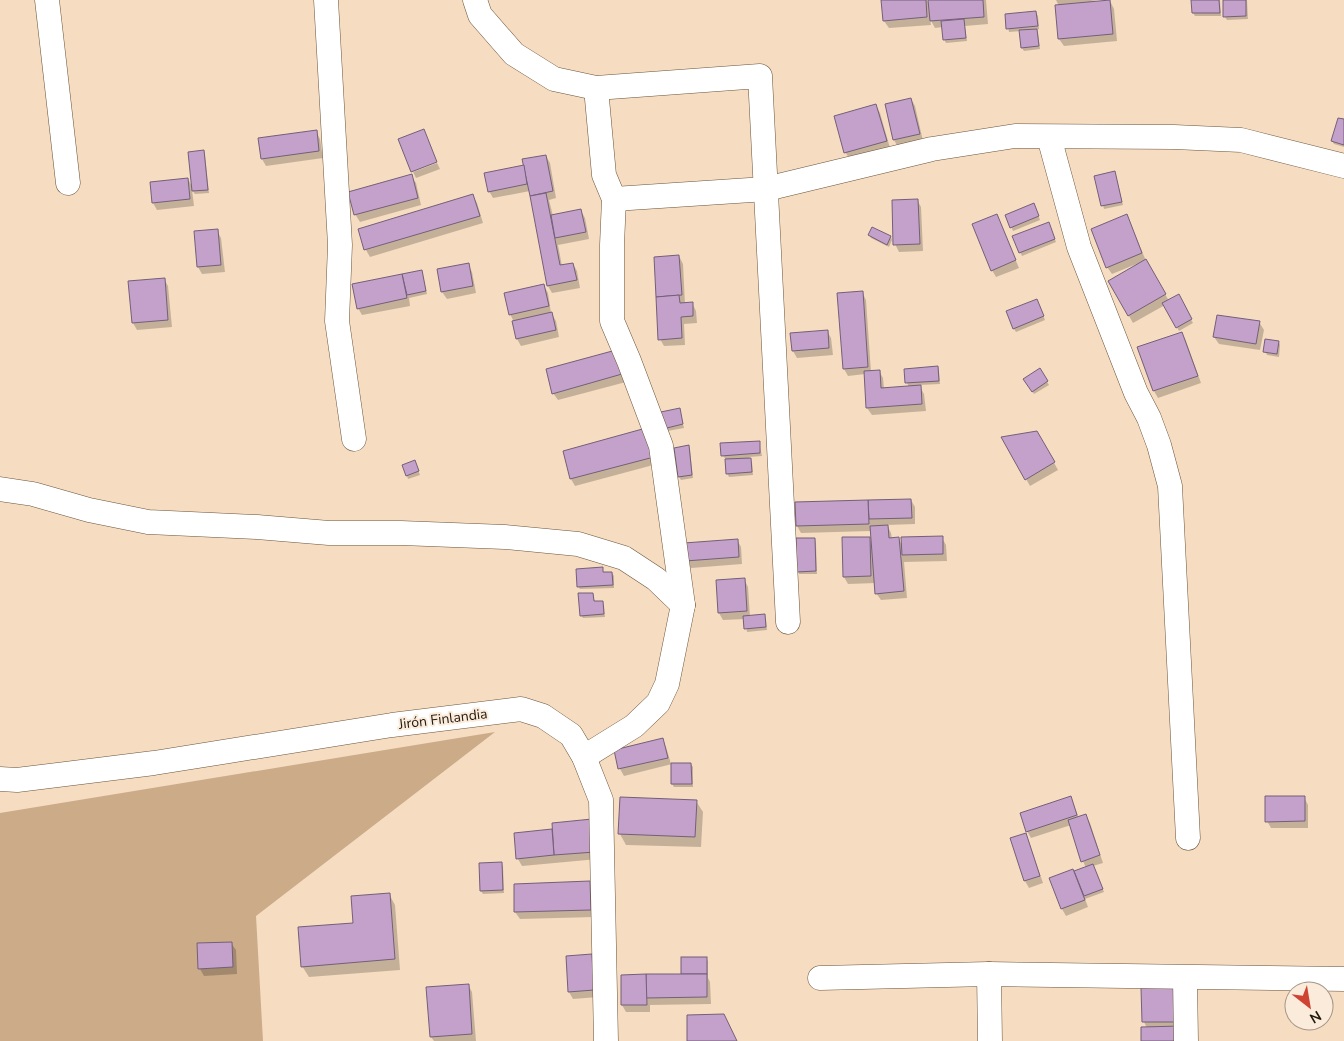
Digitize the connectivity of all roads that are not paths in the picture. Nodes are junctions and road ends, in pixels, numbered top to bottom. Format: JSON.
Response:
{"nodes":[{"id":1,"x":47,"y":0,"type":"edge"},
{"id":2,"x":326,"y":0,"type":"edge"},
{"id":3,"x":474,"y":0,"type":"edge"},
{"id":4,"x":596,"y":88,"type":"junction"},
{"id":5,"x":1050,"y":137,"type":"junction"},
{"id":6,"x":1344,"y":166,"type":"edge"},
{"id":7,"x":68,"y":183,"type":"dead end"},
{"id":8,"x":766,"y":189,"type":"junction"},
{"id":9,"x":614,"y":199,"type":"junction"},
{"id":10,"x":354,"y":439,"type":"dead end"},
{"id":11,"x":0,"y":490,"type":"edge"},
{"id":12,"x":683,"y":605,"type":"junction"},
{"id":13,"x":788,"y":622,"type":"dead end"},
{"id":14,"x":584,"y":757,"type":"junction"},
{"id":15,"x":0,"y":779,"type":"edge"},
{"id":16,"x":1188,"y":838,"type":"dead end"},
{"id":17,"x":989,"y":974,"type":"junction"},
{"id":18,"x":820,"y":978,"type":"dead end"},
{"id":19,"x":1185,"y":978,"type":"junction"},
{"id":20,"x":1344,"y":978,"type":"edge"},
{"id":21,"x":606,"y":1041,"type":"edge"},
{"id":22,"x":990,"y":1041,"type":"edge"},
{"id":23,"x":1186,"y":1041,"type":"edge"}],
"edges":[{"from":1,"to":7,"type":"street"},
{"from":2,"to":10,"type":"street"},
{"from":3,"to":4,"type":"street"},
{"from":4,"to":8,"type":"street"},
{"from":4,"to":9,"type":"street"},
{"from":5,"to":6,"type":"street"},
{"from":5,"to":8,"type":"street"},
{"from":5,"to":16,"type":"street"},
{"from":8,"to":9,"type":"street"},
{"from":8,"to":13,"type":"street"},
{"from":9,"to":12,"type":"street"},
{"from":11,"to":12,"type":"street"},
{"from":12,"to":14,"type":"street"},
{"from":14,"to":15,"type":"street","name":"Jirón Finlandia"},
{"from":14,"to":21,"type":"street","name":"Jirón Finlandia"},
{"from":17,"to":18,"type":"street"},
{"from":17,"to":19,"type":"street"},
{"from":17,"to":22,"type":"street"},
{"from":19,"to":20,"type":"street"},
{"from":19,"to":23,"type":"street"}]}
